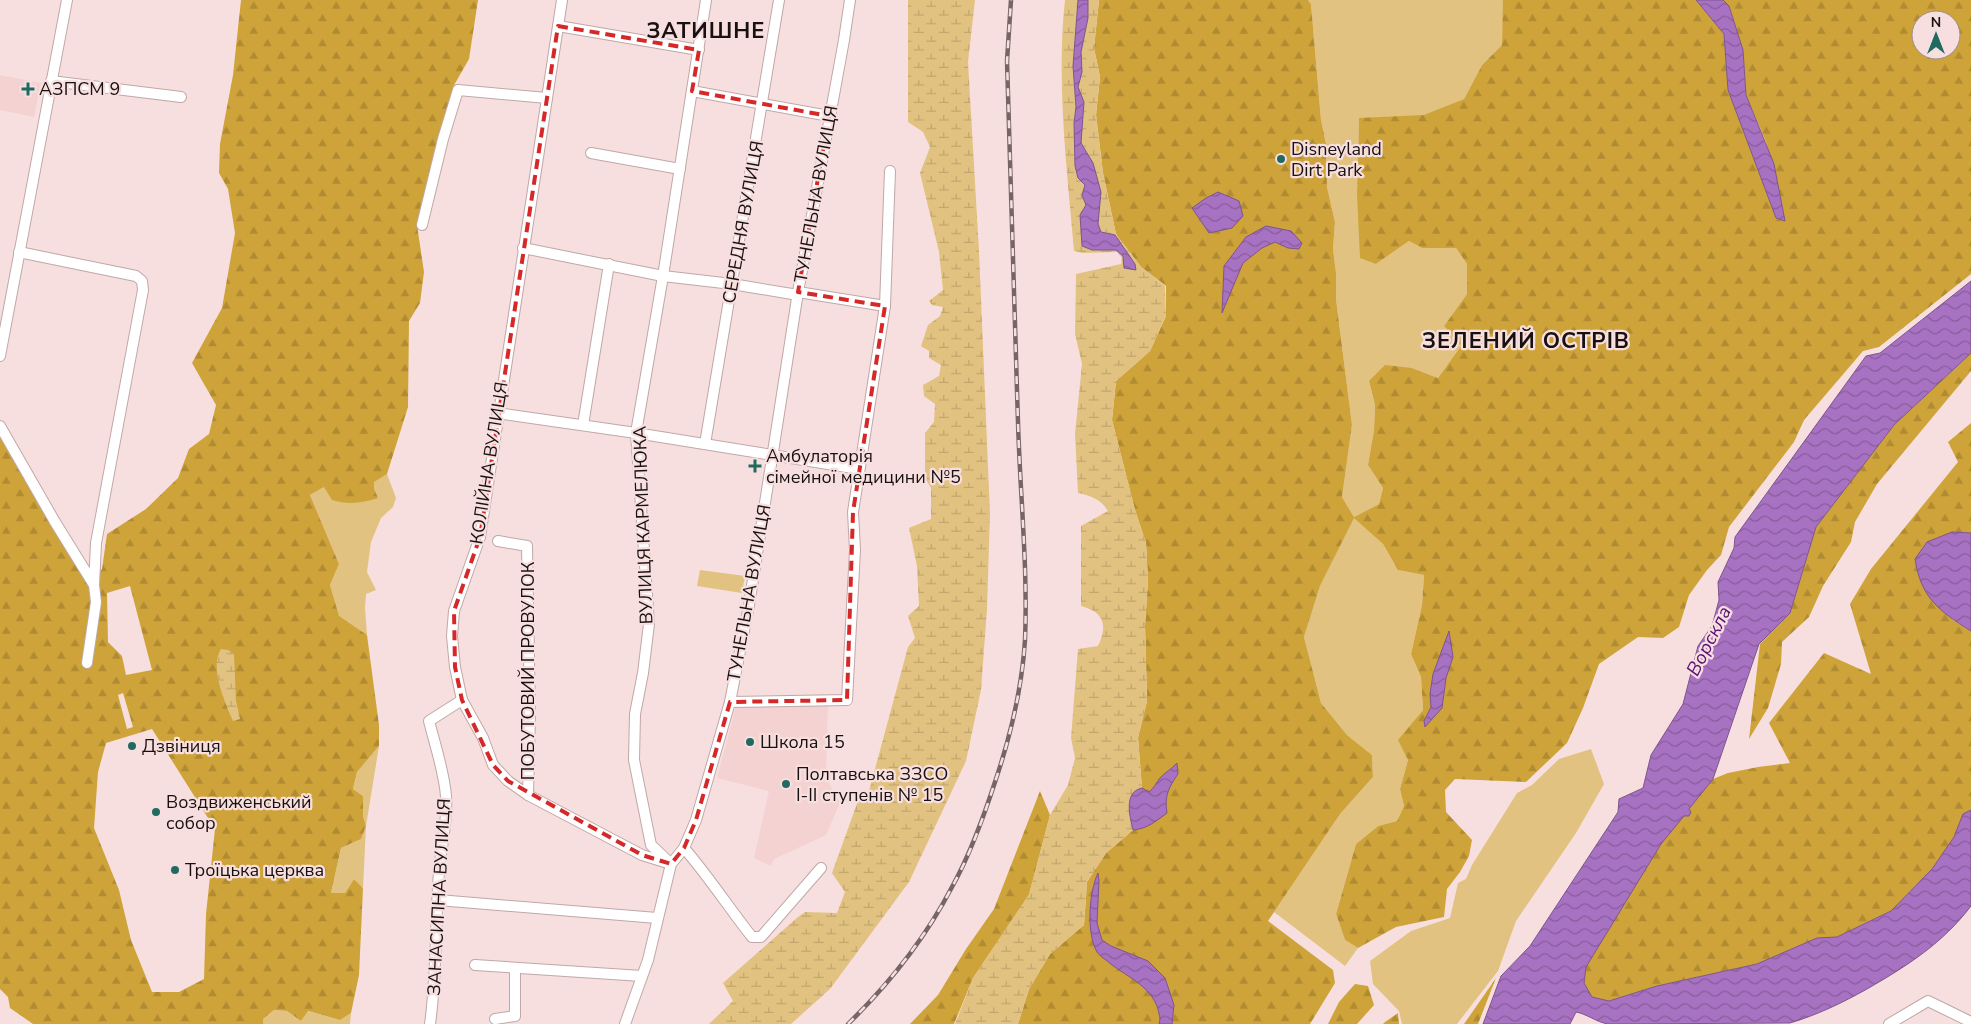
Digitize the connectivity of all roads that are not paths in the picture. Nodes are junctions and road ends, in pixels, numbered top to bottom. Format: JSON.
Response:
{"nodes":[{"id":1,"x":67,"y":0,"type":"edge"},
{"id":2,"x":562,"y":0,"type":"edge"},
{"id":3,"x":706,"y":0,"type":"edge"},
{"id":4,"x":779,"y":0,"type":"edge"},
{"id":5,"x":850,"y":0,"type":"edge"},
{"id":6,"x":558,"y":26,"type":"junction"},
{"id":7,"x":699,"y":50,"type":"junction"},
{"id":8,"x":51,"y":81,"type":"junction"},
{"id":9,"x":692,"y":91,"type":"junction"},
{"id":10,"x":181,"y":97,"type":"dead end"},
{"id":11,"x":547,"y":98,"type":"junction"},
{"id":12,"x":762,"y":103,"type":"junction"},
{"id":13,"x":829,"y":116,"type":"junction"},
{"id":14,"x":592,"y":152,"type":"dead end"},
{"id":15,"x":680,"y":169,"type":"junction"},
{"id":16,"x":890,"y":171,"type":"dead end"},
{"id":17,"x":422,"y":225,"type":"dead end"},
{"id":18,"x":523,"y":248,"type":"junction"},
{"id":19,"x":19,"y":252,"type":"junction"},
{"id":20,"x":609,"y":264,"type":"junction"},
{"id":21,"x":663,"y":276,"type":"junction"},
{"id":22,"x":732,"y":284,"type":"junction"},
{"id":23,"x":798,"y":294,"type":"junction"},
{"id":24,"x":885,"y":306,"type":"junction"},
{"id":25,"x":0,"y":356,"type":"edge"},
{"id":26,"x":498,"y":413,"type":"junction"},
{"id":27,"x":583,"y":425,"type":"junction"},
{"id":28,"x":0,"y":426,"type":"edge"},
{"id":29,"x":636,"y":433,"type":"junction"},
{"id":30,"x":705,"y":444,"type":"junction"},
{"id":31,"x":772,"y":455,"type":"junction"},
{"id":32,"x":859,"y":469,"type":"junction"},
{"id":33,"x":498,"y":541,"type":"dead end"},
{"id":34,"x":94,"y":585,"type":"junction"},
{"id":35,"x":87,"y":663,"type":"dead end"},
{"id":36,"x":462,"y":700,"type":"junction"},
{"id":37,"x":730,"y":702,"type":"junction"},
{"id":38,"x":528,"y":795,"type":"junction"},
{"id":39,"x":684,"y":848,"type":"junction"},
{"id":40,"x":671,"y":864,"type":"junction"},
{"id":41,"x":821,"y":868,"type":"dead end"},
{"id":42,"x":438,"y":900,"type":"junction"},
{"id":43,"x":657,"y":918,"type":"junction"},
{"id":44,"x":474,"y":965,"type":"dead end"},
{"id":45,"x":515,"y":968,"type":"junction"},
{"id":46,"x":642,"y":976,"type":"junction"},
{"id":47,"x":495,"y":1019,"type":"dead end"},
{"id":48,"x":1971,"y":1022,"type":"edge"},
{"id":49,"x":430,"y":1024,"type":"edge"},
{"id":50,"x":624,"y":1024,"type":"edge"},
{"id":51,"x":1889,"y":1024,"type":"edge"}],
"edges":[{"from":1,"to":8,"type":"street"},
{"from":2,"to":6,"type":"street","name":"КОЛІЙНА ВУЛИЦЯ"},
{"from":3,"to":7,"type":"street","name":"ВУЛИЦЯ КАРМЕЛЮКА"},
{"from":4,"to":12,"type":"street","name":"СЕРЕДНЯ ВУЛИЦЯ"},
{"from":5,"to":13,"type":"street","name":"ТУНЕЛЬНА ВУЛИЦЯ"},
{"from":6,"to":7,"type":"street"},
{"from":6,"to":11,"type":"street","name":"КОЛІЙНА ВУЛИЦЯ"},
{"from":7,"to":9,"type":"street","name":"ВУЛИЦЯ КАРМЕЛЮКА"},
{"from":8,"to":10,"type":"street"},
{"from":8,"to":19,"type":"street"},
{"from":9,"to":12,"type":"street"},
{"from":9,"to":15,"type":"street","name":"ВУЛИЦЯ КАРМЕЛЮКА"},
{"from":11,"to":17,"type":"street"},
{"from":11,"to":18,"type":"street","name":"КОЛІЙНА ВУЛИЦЯ"},
{"from":12,"to":13,"type":"street"},
{"from":12,"to":22,"type":"street","name":"СЕРЕДНЯ ВУЛИЦЯ"},
{"from":13,"to":23,"type":"street","name":"ТУНЕЛЬНА ВУЛИЦЯ"},
{"from":14,"to":15,"type":"street"},
{"from":15,"to":21,"type":"street","name":"ВУЛИЦЯ КАРМЕЛЮКА"},
{"from":16,"to":24,"type":"street"},
{"from":18,"to":20,"type":"street"},
{"from":18,"to":26,"type":"street","name":"КОЛІЙНА ВУЛИЦЯ"},
{"from":19,"to":25,"type":"street"},
{"from":19,"to":34,"type":"street"},
{"from":20,"to":21,"type":"street"},
{"from":20,"to":27,"type":"street"},
{"from":21,"to":22,"type":"street"},
{"from":21,"to":29,"type":"street","name":"ВУЛИЦЯ КАРМЕЛЮКА"},
{"from":22,"to":23,"type":"street"},
{"from":22,"to":30,"type":"street","name":"СЕРЕДНЯ ВУЛИЦЯ"},
{"from":23,"to":24,"type":"street"},
{"from":23,"to":31,"type":"street","name":"ТУНЕЛЬНА ВУЛИЦЯ"},
{"from":24,"to":32,"type":"street"},
{"from":26,"to":27,"type":"street"},
{"from":26,"to":36,"type":"street","name":"КОЛІЙНА ВУЛИЦЯ"},
{"from":27,"to":29,"type":"street"},
{"from":28,"to":34,"type":"street"},
{"from":29,"to":30,"type":"street"},
{"from":29,"to":40,"type":"street","name":"ВУЛИЦЯ КАРМЕЛЮКА"},
{"from":30,"to":31,"type":"street"},
{"from":31,"to":32,"type":"street"},
{"from":31,"to":37,"type":"street","name":"ТУНЕЛЬНА ВУЛИЦЯ"},
{"from":32,"to":37,"type":"street"},
{"from":33,"to":38,"type":"street","name":"ПОБУТОВИЙ ПРОВУЛОК"},
{"from":34,"to":35,"type":"street"},
{"from":36,"to":38,"type":"street","name":"КОЛІЙНА ВУЛИЦЯ"},
{"from":36,"to":42,"type":"street","name":"ЗАНАСИПНА ВУЛИЦЯ"},
{"from":37,"to":39,"type":"street","name":"ТУНЕЛЬНА ВУЛИЦЯ"},
{"from":38,"to":40,"type":"street","name":"КОЛІЙНА ВУЛИЦЯ"},
{"from":39,"to":40,"type":"street","name":"ТУНЕЛЬНА ВУЛИЦЯ"},
{"from":39,"to":41,"type":"street"},
{"from":40,"to":43,"type":"street","name":"ТУНЕЛЬНА ВУЛИЦЯ"},
{"from":42,"to":43,"type":"street"},
{"from":42,"to":49,"type":"street","name":"ЗАНАСИПНА ВУЛИЦЯ"},
{"from":43,"to":46,"type":"street","name":"ТУНЕЛЬНА ВУЛИЦЯ"},
{"from":44,"to":45,"type":"street"},
{"from":45,"to":46,"type":"street"},
{"from":45,"to":47,"type":"street"},
{"from":46,"to":50,"type":"street","name":"ТУНЕЛЬНА ВУЛИЦЯ"},
{"from":48,"to":51,"type":"street"}]}
